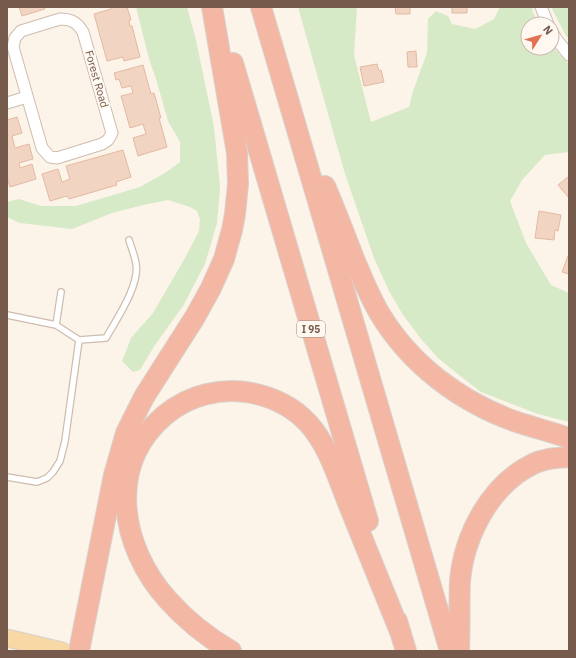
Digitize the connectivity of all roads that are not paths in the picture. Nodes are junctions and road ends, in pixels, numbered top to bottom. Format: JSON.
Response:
{"nodes":[{"id":1,"x":212,"y":7,"type":"edge"},
{"id":2,"x":216,"y":7,"type":"edge"},
{"id":3,"x":261,"y":7,"type":"edge"},
{"id":4,"x":560,"y":44,"type":"edge"},
{"id":5,"x":569,"y":55,"type":"edge"},
{"id":6,"x":281,"y":74,"type":"junction"},
{"id":7,"x":27,"y":98,"type":"junction"},
{"id":8,"x":7,"y":103,"type":"edge"},
{"id":9,"x":129,"y":240,"type":"dead end"},
{"id":10,"x":61,"y":292,"type":"dead end"},
{"id":11,"x":7,"y":315,"type":"edge"},
{"id":12,"x":56,"y":324,"type":"junction"},
{"id":13,"x":79,"y":340,"type":"junction"},
{"id":14,"x":569,"y":438,"type":"edge"},
{"id":15,"x":569,"y":457,"type":"edge"},
{"id":16,"x":7,"y":477,"type":"edge"},
{"id":17,"x":7,"y":638,"type":"edge"},
{"id":18,"x":403,"y":643,"type":"edge"},
{"id":19,"x":7,"y":646,"type":"edge"},
{"id":20,"x":47,"y":651,"type":"edge"},
{"id":21,"x":62,"y":651,"type":"edge"},
{"id":22,"x":79,"y":651,"type":"edge"},
{"id":23,"x":231,"y":651,"type":"edge"},
{"id":24,"x":450,"y":651,"type":"edge"},
{"id":25,"x":459,"y":651,"type":"edge"}],
"edges":[{"from":1,"to":22,"type":"highway"},
{"from":2,"to":18,"type":"highway","number":"I 95"},
{"from":3,"to":6,"type":"highway"},
{"from":4,"to":5,"type":"street"},
{"from":6,"to":14,"type":"highway"},
{"from":6,"to":24,"type":"highway"},
{"from":7,"to":7,"type":"street","name":"Forest Road"},
{"from":7,"to":8,"type":"street"},
{"from":9,"to":13,"type":"lane"},
{"from":10,"to":12,"type":"lane"},
{"from":11,"to":12,"type":"lane"},
{"from":12,"to":13,"type":"lane"},
{"from":13,"to":16,"type":"lane"},
{"from":15,"to":25,"type":"highway"},
{"from":17,"to":21,"type":"main road"},
{"from":18,"to":23,"type":"highway"},
{"from":19,"to":20,"type":"main road"}]}
